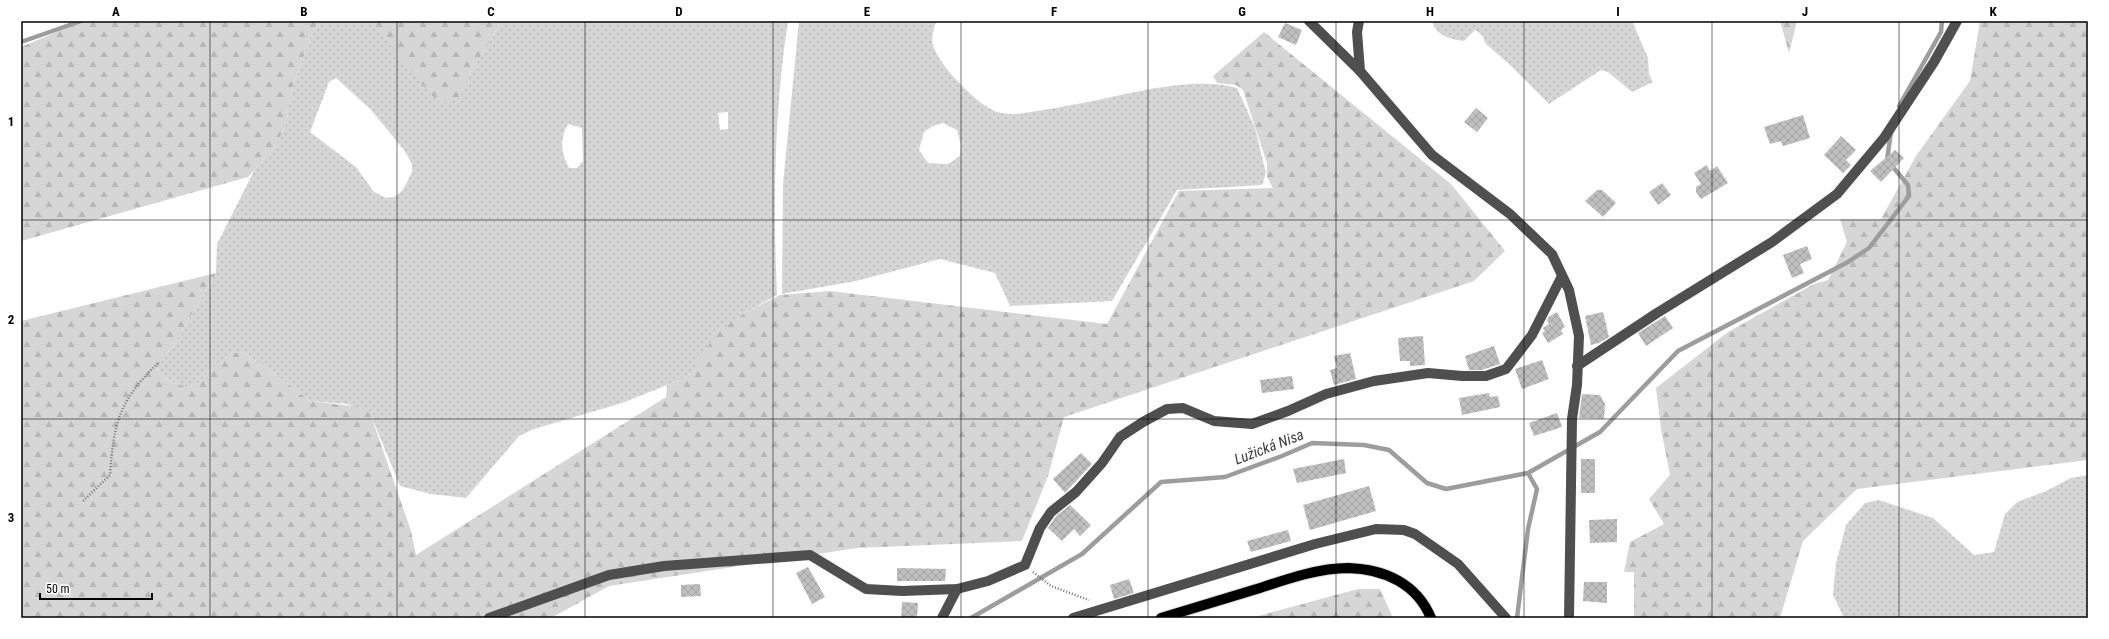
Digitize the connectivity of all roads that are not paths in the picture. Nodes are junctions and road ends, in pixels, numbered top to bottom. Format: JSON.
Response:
{"nodes":[{"id":1,"x":1309,"y":21,"type":"edge"},
{"id":2,"x":1359,"y":21,"type":"edge"},
{"id":3,"x":1957,"y":21,"type":"edge"},
{"id":4,"x":1360,"y":71,"type":"junction"},
{"id":5,"x":1562,"y":276,"type":"junction"},
{"id":6,"x":1578,"y":366,"type":"junction"},
{"id":7,"x":957,"y":589,"type":"junction"},
{"id":8,"x":489,"y":618,"type":"edge"},
{"id":9,"x":942,"y":618,"type":"edge"},
{"id":10,"x":1073,"y":618,"type":"edge"},
{"id":11,"x":1161,"y":618,"type":"edge"},
{"id":12,"x":1431,"y":618,"type":"edge"},
{"id":13,"x":1506,"y":618,"type":"edge"},
{"id":14,"x":1569,"y":618,"type":"edge"}],
"edges":[{"from":1,"to":4,"type":"street"},
{"from":2,"to":4,"type":"street"},
{"from":3,"to":6,"type":"street"},
{"from":4,"to":5,"type":"street"},
{"from":5,"to":6,"type":"street"},
{"from":5,"to":7,"type":"street"},
{"from":6,"to":14,"type":"street"},
{"from":7,"to":8,"type":"street"},
{"from":7,"to":9,"type":"street"},
{"from":10,"to":13,"type":"street"},
{"from":11,"to":12,"type":"main road"}]}
